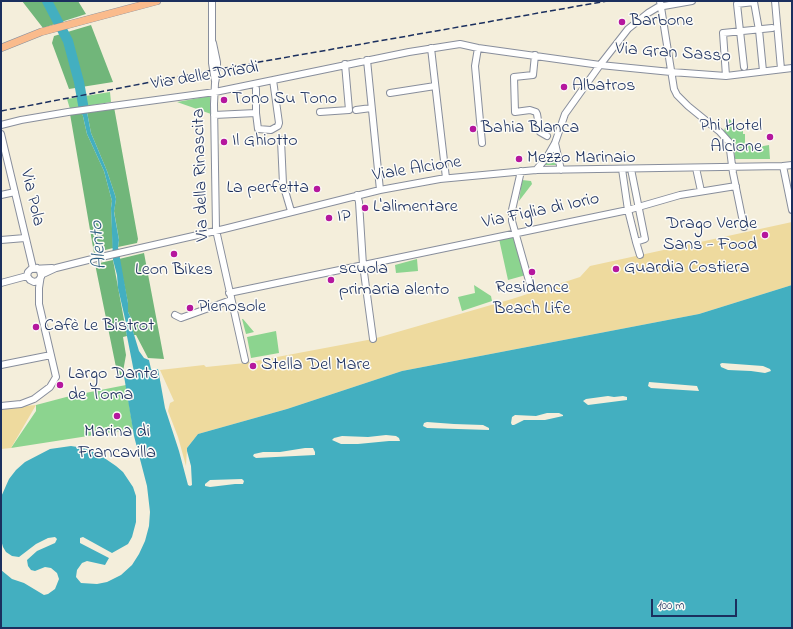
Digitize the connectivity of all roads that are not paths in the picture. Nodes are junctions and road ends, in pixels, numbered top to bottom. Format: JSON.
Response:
{"nodes":[{"id":1,"x":157,"y":1,"type":"edge"},
{"id":2,"x":212,"y":1,"type":"edge"},
{"id":3,"x":692,"y":1,"type":"edge"},
{"id":4,"x":774,"y":1,"type":"edge"},
{"id":5,"x":661,"y":4,"type":"edge"},
{"id":6,"x":772,"y":28,"type":"dead end"},
{"id":7,"x":759,"y":30,"type":"junction"},
{"id":8,"x":740,"y":31,"type":"junction"},
{"id":9,"x":18,"y":40,"type":"junction"},
{"id":10,"x":1,"y":42,"type":"edge"},
{"id":11,"x":1,"y":48,"type":"edge"},
{"id":12,"x":431,"y":48,"type":"junction"},
{"id":13,"x":478,"y":48,"type":"junction"},
{"id":14,"x":535,"y":55,"type":"junction"},
{"id":15,"x":367,"y":60,"type":"junction"},
{"id":16,"x":345,"y":64,"type":"junction"},
{"id":17,"x":600,"y":64,"type":"junction"},
{"id":18,"x":744,"y":67,"type":"dead end"},
{"id":19,"x":792,"y":68,"type":"edge"},
{"id":20,"x":781,"y":69,"type":"junction"},
{"id":21,"x":763,"y":71,"type":"junction"},
{"id":22,"x":671,"y":72,"type":"junction"},
{"id":23,"x":726,"y":76,"type":"junction"},
{"id":24,"x":273,"y":80,"type":"junction"},
{"id":25,"x":435,"y":86,"type":"junction"},
{"id":26,"x":256,"y":89,"type":"dead end"},
{"id":27,"x":215,"y":92,"type":"junction"},
{"id":28,"x":390,"y":93,"type":"dead end"},
{"id":29,"x":371,"y":108,"type":"junction"},
{"id":30,"x":356,"y":110,"type":"dead end"},
{"id":31,"x":256,"y":112,"type":"junction"},
{"id":32,"x":320,"y":112,"type":"dead end"},
{"id":33,"x":214,"y":115,"type":"junction"},
{"id":34,"x":1,"y":125,"type":"edge"},
{"id":35,"x":1,"y":134,"type":"edge"},
{"id":36,"x":547,"y":136,"type":"dead end"},
{"id":37,"x":282,"y":140,"type":"dead end"},
{"id":38,"x":482,"y":143,"type":"dead end"},
{"id":39,"x":555,"y":143,"type":"junction"},
{"id":40,"x":3,"y":153,"type":"edge"},
{"id":41,"x":792,"y":165,"type":"edge"},
{"id":42,"x":783,"y":166,"type":"junction"},
{"id":43,"x":732,"y":167,"type":"junction"},
{"id":44,"x":696,"y":168,"type":"junction"},
{"id":45,"x":622,"y":169,"type":"junction"},
{"id":46,"x":631,"y":169,"type":"junction"},
{"id":47,"x":536,"y":170,"type":"junction"},
{"id":48,"x":561,"y":170,"type":"junction"},
{"id":49,"x":521,"y":171,"type":"junction"},
{"id":50,"x":446,"y":178,"type":"junction"},
{"id":51,"x":736,"y":186,"type":"junction"},
{"id":52,"x":380,"y":190,"type":"junction"},
{"id":53,"x":15,"y":192,"type":"junction"},
{"id":54,"x":699,"y":192,"type":"junction"},
{"id":55,"x":1,"y":195,"type":"edge"},
{"id":56,"x":357,"y":195,"type":"junction"},
{"id":57,"x":638,"y":207,"type":"junction"},
{"id":58,"x":628,"y":210,"type":"junction"},
{"id":59,"x":792,"y":210,"type":"edge"},
{"id":60,"x":291,"y":212,"type":"junction"},
{"id":61,"x":744,"y":227,"type":"dead end"},
{"id":62,"x":216,"y":230,"type":"junction"},
{"id":63,"x":515,"y":232,"type":"junction"},
{"id":64,"x":25,"y":238,"type":"junction"},
{"id":65,"x":1,"y":240,"type":"edge"},
{"id":66,"x":636,"y":242,"type":"junction"},
{"id":67,"x":640,"y":255,"type":"dead end"},
{"id":68,"x":363,"y":265,"type":"junction"},
{"id":69,"x":35,"y":268,"type":"junction"},
{"id":70,"x":56,"y":268,"type":"junction"},
{"id":71,"x":27,"y":276,"type":"junction"},
{"id":72,"x":41,"y":276,"type":"junction"},
{"id":73,"x":1,"y":283,"type":"edge"},
{"id":74,"x":531,"y":288,"type":"dead end"},
{"id":75,"x":229,"y":293,"type":"junction"},
{"id":76,"x":231,"y":300,"type":"junction"},
{"id":77,"x":175,"y":315,"type":"dead end"},
{"id":78,"x":373,"y":339,"type":"dead end"},
{"id":79,"x":51,"y":355,"type":"junction"},
{"id":80,"x":244,"y":360,"type":"dead end"},
{"id":81,"x":1,"y":365,"type":"edge"},
{"id":82,"x":1,"y":406,"type":"edge"}],
"edges":[{"from":1,"to":9,"type":"main road"},
{"from":2,"to":27,"type":"street","name":"Via della Rinascita"},
{"from":3,"to":5,"type":"street"},
{"from":4,"to":20,"type":"street"},
{"from":5,"to":17,"type":"street"},
{"from":5,"to":22,"type":"street"},
{"from":6,"to":7,"type":"street"},
{"from":7,"to":8,"type":"street"},
{"from":7,"to":8,"type":"street"},
{"from":7,"to":21,"type":"street"},
{"from":8,"to":18,"type":"street"},
{"from":8,"to":23,"type":"street"},
{"from":9,"to":10,"type":"main road"},
{"from":9,"to":11,"type":"main road"},
{"from":12,"to":13,"type":"street","name":"Via delle Driadi"},
{"from":12,"to":15,"type":"street","name":"Via delle Driadi"},
{"from":12,"to":25,"type":"street"},
{"from":13,"to":14,"type":"street","name":"Via delle Driadi"},
{"from":13,"to":38,"type":"street"},
{"from":14,"to":17,"type":"street","name":"Via delle Driadi"},
{"from":14,"to":36,"type":"street"},
{"from":15,"to":16,"type":"street","name":"Via delle Driadi"},
{"from":15,"to":29,"type":"street"},
{"from":16,"to":24,"type":"street","name":"Via delle Driadi"},
{"from":16,"to":32,"type":"street"},
{"from":17,"to":22,"type":"street","name":"Via Gran Sasso"},
{"from":17,"to":39,"type":"street"},
{"from":19,"to":20,"type":"street","name":"Via Gran Sasso"},
{"from":20,"to":21,"type":"street","name":"Via Gran Sasso"},
{"from":21,"to":23,"type":"street","name":"Via Gran Sasso"},
{"from":22,"to":23,"type":"street","name":"Via Gran Sasso"},
{"from":22,"to":43,"type":"street"},
{"from":24,"to":27,"type":"street","name":"Via delle Driadi"},
{"from":24,"to":31,"type":"street"},
{"from":25,"to":28,"type":"street"},
{"from":25,"to":50,"type":"street"},
{"from":26,"to":31,"type":"street"},
{"from":27,"to":33,"type":"street","name":"Via della Rinascita"},
{"from":27,"to":34,"type":"street","name":"Via delle Driadi"},
{"from":29,"to":30,"type":"street"},
{"from":29,"to":52,"type":"street"},
{"from":31,"to":33,"type":"street"},
{"from":33,"to":62,"type":"street","name":"Via della Rinascita"},
{"from":35,"to":40,"type":"street","name":"Via Pola"},
{"from":37,"to":60,"type":"street"},
{"from":39,"to":47,"type":"street"},
{"from":39,"to":48,"type":"street"},
{"from":40,"to":53,"type":"street","name":"Via Pola"},
{"from":41,"to":42,"type":"street","name":"Viale Alcione"},
{"from":42,"to":43,"type":"street","name":"Viale Alcione"},
{"from":42,"to":59,"type":"street"},
{"from":43,"to":44,"type":"street","name":"Viale Alcione"},
{"from":43,"to":51,"type":"street"},
{"from":44,"to":46,"type":"street","name":"Viale Alcione"},
{"from":44,"to":54,"type":"street"},
{"from":45,"to":46,"type":"street","name":"Viale Alcione"},
{"from":45,"to":48,"type":"street","name":"Viale Alcione"},
{"from":45,"to":58,"type":"street"},
{"from":46,"to":57,"type":"street"},
{"from":47,"to":48,"type":"street","name":"Viale Alcione"},
{"from":47,"to":49,"type":"street","name":"Viale Alcione"},
{"from":49,"to":50,"type":"street","name":"Viale Alcione"},
{"from":49,"to":63,"type":"street"},
{"from":50,"to":52,"type":"street","name":"Viale Alcione"},
{"from":51,"to":54,"type":"street","name":"Via Figlia di Iorio"},
{"from":51,"to":61,"type":"street"},
{"from":52,"to":56,"type":"street","name":"Viale Alcione"},
{"from":53,"to":55,"type":"street"},
{"from":53,"to":64,"type":"street","name":"Via Pola"},
{"from":54,"to":57,"type":"street","name":"Via Figlia di Iorio"},
{"from":56,"to":60,"type":"street","name":"Viale Alcione"},
{"from":56,"to":68,"type":"street"},
{"from":57,"to":58,"type":"street","name":"Via Figlia di Iorio"},
{"from":57,"to":66,"type":"street"},
{"from":58,"to":63,"type":"street","name":"Via Figlia di Iorio"},
{"from":58,"to":66,"type":"street"},
{"from":60,"to":62,"type":"street","name":"Viale Alcione"},
{"from":62,"to":70,"type":"street","name":"Viale Alcione"},
{"from":62,"to":75,"type":"street","name":"Via della Rinascita"},
{"from":63,"to":68,"type":"street","name":"Via Figlia di Iorio"},
{"from":63,"to":74,"type":"street"},
{"from":64,"to":65,"type":"street"},
{"from":64,"to":69,"type":"street","name":"Via Pola"},
{"from":66,"to":67,"type":"street"},
{"from":68,"to":75,"type":"street","name":"Via Figlia di Iorio"},
{"from":68,"to":78,"type":"street"},
{"from":69,"to":70,"type":"street","name":"Viale Alcione"},
{"from":69,"to":71,"type":"street"},
{"from":69,"to":72,"type":"street"},
{"from":70,"to":72,"type":"street","name":"Viale Alcione"},
{"from":71,"to":72,"type":"street"},
{"from":71,"to":73,"type":"street"},
{"from":72,"to":79,"type":"street"},
{"from":75,"to":76,"type":"street","name":"Via della Rinascita"},
{"from":76,"to":77,"type":"street"},
{"from":76,"to":80,"type":"street","name":"Via della Rinascita"},
{"from":79,"to":81,"type":"street"},
{"from":79,"to":82,"type":"street"}]}
